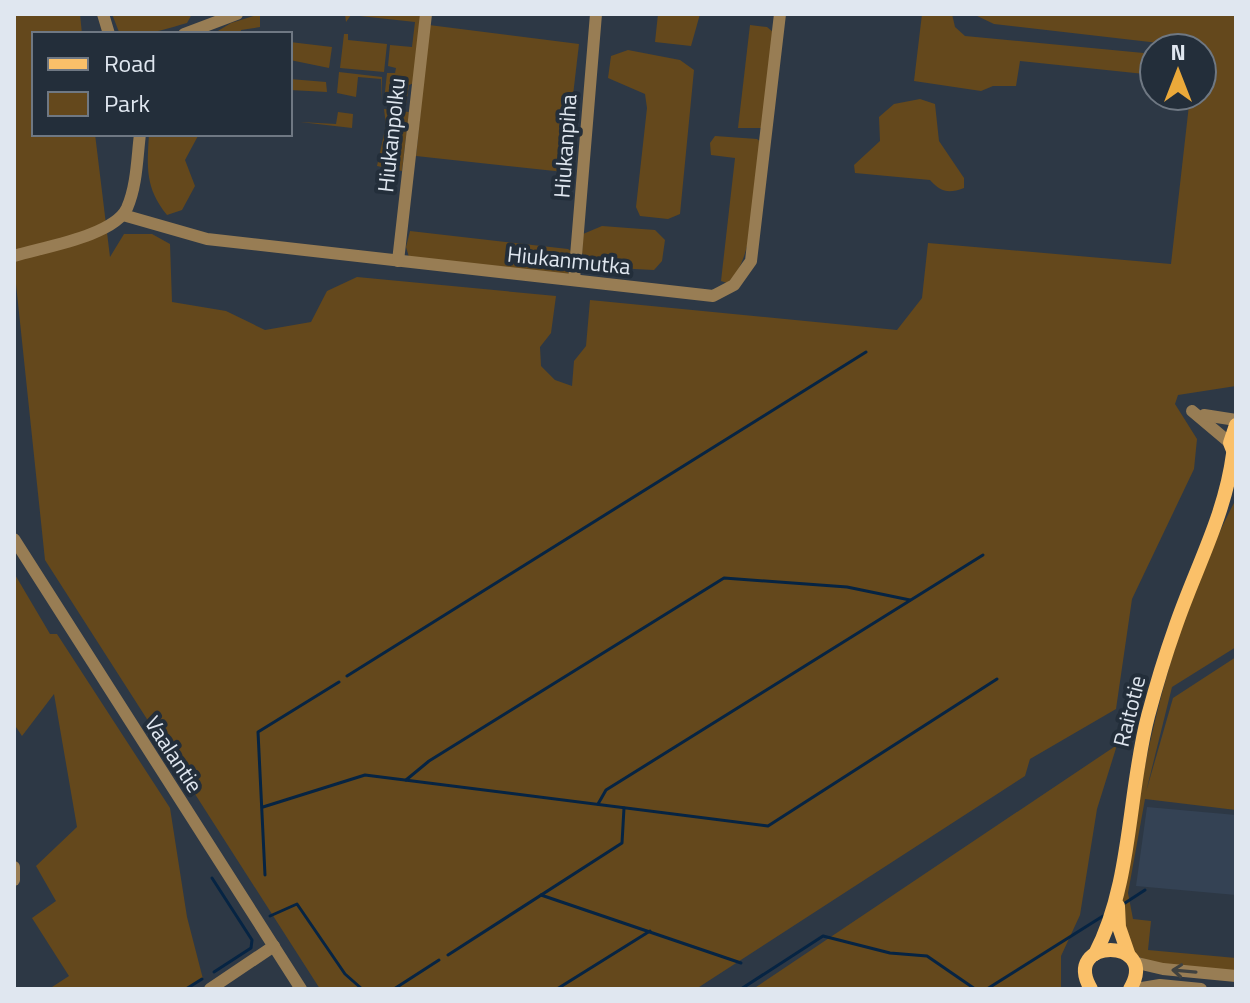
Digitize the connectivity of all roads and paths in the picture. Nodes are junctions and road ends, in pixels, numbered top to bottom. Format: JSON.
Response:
{"nodes":[{"id":1,"x":237,"y":14,"type":"edge"},
{"id":2,"x":426,"y":14,"type":"edge"},
{"id":3,"x":596,"y":14,"type":"edge"},
{"id":4,"x":780,"y":14,"type":"edge"},
{"id":5,"x":206,"y":19,"type":"edge"},
{"id":6,"x":187,"y":32,"type":"edge"},
{"id":7,"x":140,"y":136,"type":"edge"},
{"id":8,"x":123,"y":215,"type":"junction"},
{"id":9,"x":14,"y":256,"type":"edge"},
{"id":10,"x":398,"y":261,"type":"junction"},
{"id":11,"x":574,"y":280,"type":"junction"},
{"id":12,"x":1236,"y":422,"type":"edge"},
{"id":13,"x":1233,"y":451,"type":"edge"},
{"id":14,"x":1236,"y":491,"type":"edge"},
{"id":15,"x":14,"y":539,"type":"edge"},
{"id":16,"x":1208,"y":546,"type":"junction"},
{"id":17,"x":14,"y":867,"type":"edge"},
{"id":18,"x":14,"y":880,"type":"edge"},
{"id":19,"x":1117,"y":893,"type":"junction"},
{"id":20,"x":274,"y":946,"type":"junction"},
{"id":21,"x":1095,"y":954,"type":"junction"},
{"id":22,"x":1131,"y":959,"type":"junction"},
{"id":23,"x":1236,"y":976,"type":"edge"},
{"id":24,"x":210,"y":989,"type":"edge"},
{"id":25,"x":301,"y":989,"type":"edge"},
{"id":26,"x":1090,"y":989,"type":"edge"},
{"id":27,"x":1133,"y":989,"type":"edge"},
{"id":28,"x":1201,"y":989,"type":"edge"}],
"edges":[{"from":1,"to":5,"type":"street"},
{"from":2,"to":10,"type":"street","name":"Hiukanpolku"},
{"from":3,"to":11,"type":"street","name":"Hiukanpiha"},
{"from":4,"to":11,"type":"street","name":"Hiukanmutka"},
{"from":5,"to":6,"type":"street"},
{"from":7,"to":8,"type":"street"},
{"from":8,"to":9,"type":"street"},
{"from":8,"to":10,"type":"street","name":"Hiukanmutka"},
{"from":10,"to":11,"type":"street","name":"Hiukanmutka"},
{"from":12,"to":13,"type":"main road","name":"Raitotie"},
{"from":12,"to":13,"type":"street"},
{"from":13,"to":16,"type":"main road","name":"Raitotie"},
{"from":14,"to":16,"type":"main road","name":"Raitotie"},
{"from":15,"to":20,"type":"street","name":"Vaalantie"},
{"from":16,"to":19,"type":"main road","name":"Raitotie"},
{"from":17,"to":18,"type":"street"},
{"from":19,"to":21,"type":"main road","name":"Raitotie"},
{"from":19,"to":22,"type":"main road","name":"Raitotie"},
{"from":20,"to":24,"type":"street"},
{"from":20,"to":25,"type":"street","name":"Vaalantie"},
{"from":21,"to":22,"type":"main road"},
{"from":21,"to":26,"type":"main road","name":"Raitotie"},
{"from":23,"to":22,"type":"street","one_way":true},
{"from":22,"to":27,"type":"main road"},
{"from":27,"to":28,"type":"street"}]}
